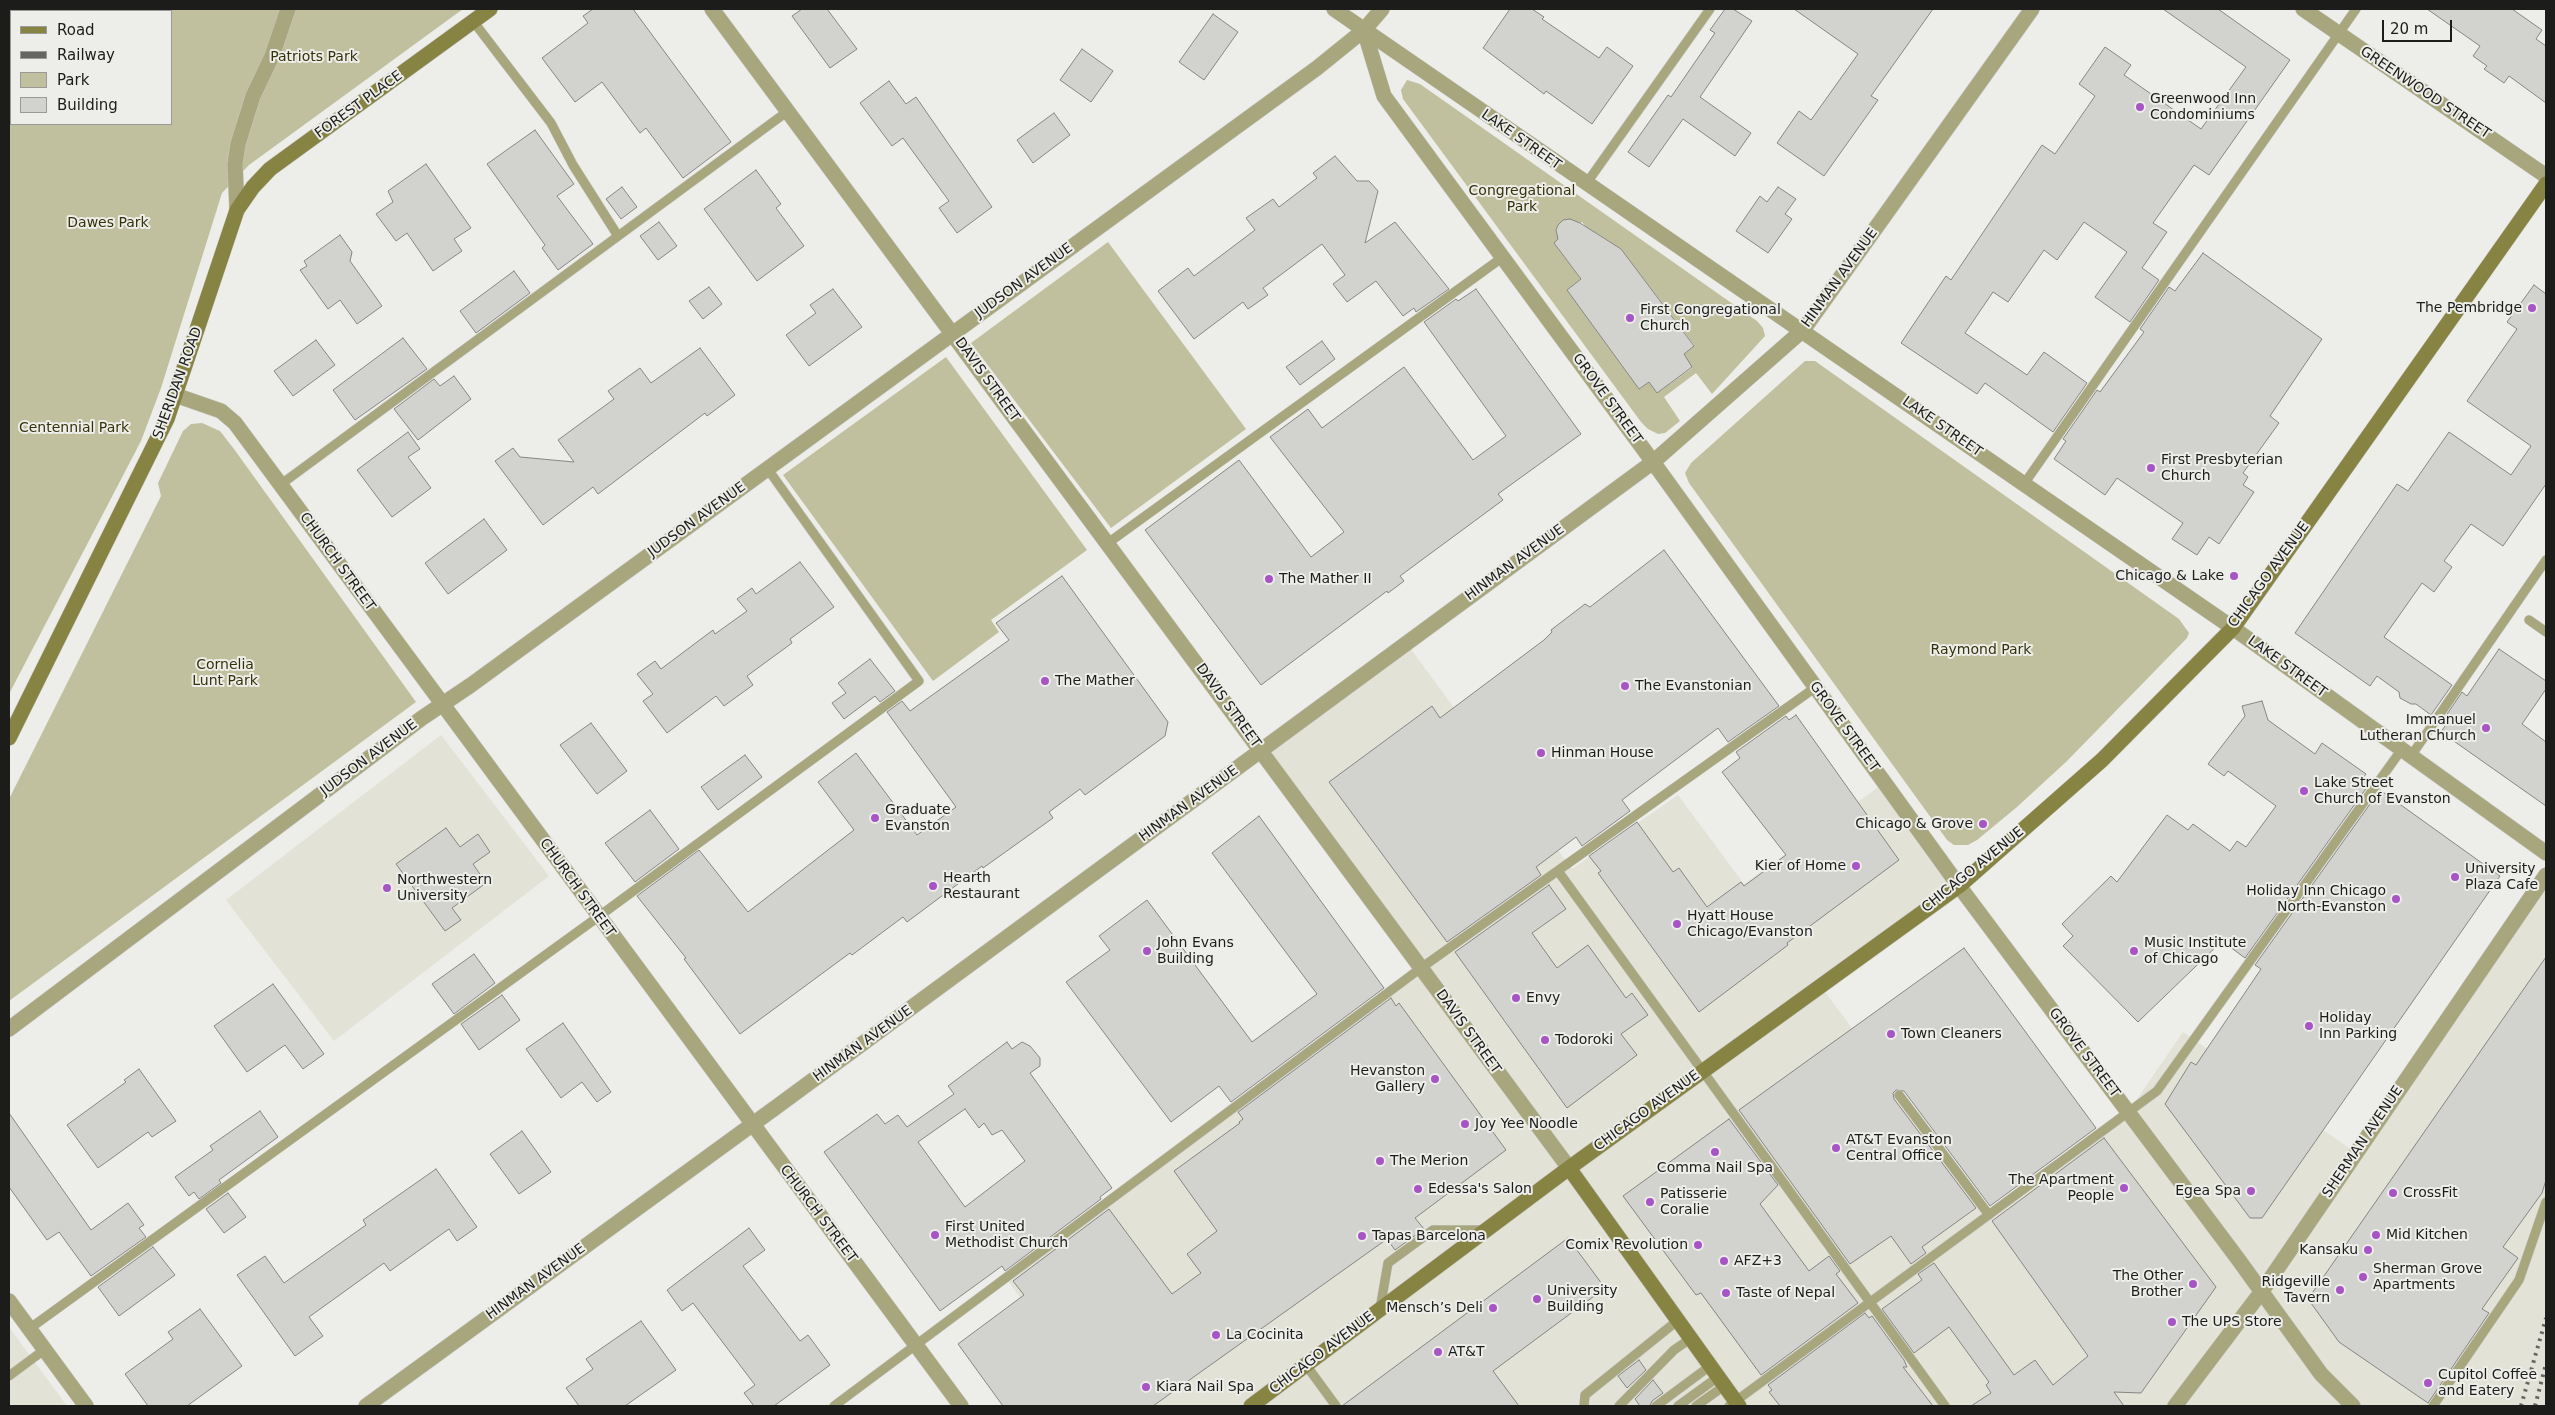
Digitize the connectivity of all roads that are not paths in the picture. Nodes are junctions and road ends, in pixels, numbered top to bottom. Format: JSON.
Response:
{"nodes":[{"id":1,"x":288,"y":9,"type":"edge"},
{"id":2,"x":490,"y":9,"type":"edge"},
{"id":3,"x":712,"y":9,"type":"edge"},
{"id":4,"x":1334,"y":9,"type":"edge"},
{"id":5,"x":1382,"y":9,"type":"edge"},
{"id":6,"x":1710,"y":9,"type":"edge"},
{"id":7,"x":2032,"y":9,"type":"edge"},
{"id":8,"x":2303,"y":9,"type":"edge"},
{"id":9,"x":2356,"y":9,"type":"edge"},
{"id":10,"x":473,"y":21,"type":"junction"},
{"id":11,"x":1364,"y":30,"type":"junction"},
{"id":12,"x":2338,"y":34,"type":"junction"},
{"id":13,"x":788,"y":111,"type":"junction"},
{"id":14,"x":2546,"y":176,"type":"edge"},
{"id":15,"x":1586,"y":184,"type":"junction"},
{"id":16,"x":2546,"y":184,"type":"edge"},
{"id":17,"x":237,"y":210,"type":"junction"},
{"id":18,"x":618,"y":236,"type":"junction"},
{"id":19,"x":1502,"y":257,"type":"junction"},
{"id":20,"x":1803,"y":330,"type":"junction"},
{"id":21,"x":953,"y":334,"type":"junction"},
{"id":22,"x":175,"y":396,"type":"junction"},
{"id":23,"x":1653,"y":462,"type":"junction"},
{"id":24,"x":767,"y":468,"type":"junction"},
{"id":25,"x":280,"y":484,"type":"junction"},
{"id":26,"x":2024,"y":484,"type":"junction"},
{"id":27,"x":1108,"y":543,"type":"junction"},
{"id":28,"x":2546,"y":560,"type":"edge"},
{"id":29,"x":2529,"y":620,"type":"dead end"},
{"id":30,"x":2233,"y":628,"type":"junction"},
{"id":31,"x":2546,"y":632,"type":"edge"},
{"id":32,"x":1816,"y":688,"type":"junction"},
{"id":33,"x":442,"y":706,"type":"junction"},
{"id":34,"x":9,"y":738,"type":"edge"},
{"id":35,"x":1261,"y":751,"type":"junction"},
{"id":36,"x":2406,"y":752,"type":"junction"},
{"id":37,"x":2546,"y":852,"type":"edge"},
{"id":38,"x":1558,"y":871,"type":"junction"},
{"id":39,"x":2546,"y":875,"type":"edge"},
{"id":40,"x":1959,"y":886,"type":"junction"},
{"id":41,"x":598,"y":917,"type":"junction"},
{"id":42,"x":1421,"y":968,"type":"junction"},
{"id":43,"x":9,"y":1029,"type":"edge"},
{"id":44,"x":1702,"y":1072,"type":"junction"},
{"id":45,"x":1898,"y":1095,"type":"dead end"},
{"id":46,"x":2128,"y":1113,"type":"junction"},
{"id":47,"x":751,"y":1124,"type":"junction"},
{"id":48,"x":1569,"y":1168,"type":"junction"},
{"id":49,"x":2546,"y":1202,"type":"edge"},
{"id":50,"x":1989,"y":1215,"type":"junction"},
{"id":51,"x":1485,"y":1230,"type":"junction"},
{"id":52,"x":2262,"y":1291,"type":"junction"},
{"id":53,"x":9,"y":1301,"type":"edge"},
{"id":54,"x":1870,"y":1303,"type":"junction"},
{"id":55,"x":1380,"y":1309,"type":"junction"},
{"id":56,"x":1677,"y":1321,"type":"junction"},
{"id":57,"x":29,"y":1329,"type":"junction"},
{"id":58,"x":1690,"y":1339,"type":"junction"},
{"id":59,"x":916,"y":1346,"type":"junction"},
{"id":60,"x":44,"y":1350,"type":"junction"},
{"id":61,"x":1306,"y":1365,"type":"junction"},
{"id":62,"x":9,"y":1376,"type":"edge"},
{"id":63,"x":1717,"y":1377,"type":"junction"},
{"id":64,"x":957,"y":1405,"type":"edge"},
{"id":65,"x":1734,"y":1405,"type":"edge"},
{"id":66,"x":2175,"y":1405,"type":"edge"},
{"id":67,"x":86,"y":1406,"type":"edge"},
{"id":68,"x":366,"y":1406,"type":"edge"},
{"id":69,"x":834,"y":1406,"type":"edge"},
{"id":70,"x":1251,"y":1406,"type":"edge"},
{"id":71,"x":1336,"y":1406,"type":"edge"},
{"id":72,"x":1584,"y":1406,"type":"edge"},
{"id":73,"x":1619,"y":1406,"type":"edge"},
{"id":74,"x":1656,"y":1406,"type":"edge"},
{"id":75,"x":1678,"y":1406,"type":"edge"},
{"id":76,"x":1696,"y":1406,"type":"edge"},
{"id":77,"x":1945,"y":1406,"type":"edge"},
{"id":78,"x":2353,"y":1406,"type":"edge"},
{"id":79,"x":2433,"y":1406,"type":"edge"}],
"edges":[{"from":1,"to":17,"type":"street","name":"SHERIDAN ROAD"},
{"from":2,"to":10,"type":"main road","name":"FOREST PLACE"},
{"from":3,"to":13,"type":"street","name":"DAVIS STREET"},
{"from":4,"to":11,"type":"street","name":"LAKE STREET"},
{"from":5,"to":11,"type":"street","name":"JUDSON AVENUE"},
{"from":6,"to":15,"type":"lane"},
{"from":7,"to":20,"type":"street","name":"HINMAN AVENUE"},
{"from":8,"to":12,"type":"street","name":"GREENWOOD STREET"},
{"from":9,"to":12,"type":"lane"},
{"from":10,"to":17,"type":"main road","name":"FOREST PLACE"},
{"from":10,"to":18,"type":"lane"},
{"from":11,"to":15,"type":"street","name":"LAKE STREET"},
{"from":11,"to":19,"type":"street","name":"GROVE STREET"},
{"from":11,"to":21,"type":"street","name":"JUDSON AVENUE"},
{"from":12,"to":14,"type":"street","name":"GREENWOOD STREET"},
{"from":12,"to":26,"type":"lane"},
{"from":13,"to":18,"type":"lane"},
{"from":13,"to":21,"type":"street","name":"DAVIS STREET"},
{"from":15,"to":20,"type":"street","name":"LAKE STREET"},
{"from":16,"to":30,"type":"main road","name":"CHICAGO AVENUE"},
{"from":17,"to":22,"type":"main road","name":"SHERIDAN ROAD"},
{"from":18,"to":25,"type":"lane"},
{"from":19,"to":23,"type":"street","name":"GROVE STREET"},
{"from":19,"to":27,"type":"lane"},
{"from":20,"to":23,"type":"street","name":"HINMAN AVENUE"},
{"from":20,"to":26,"type":"street","name":"LAKE STREET"},
{"from":21,"to":24,"type":"street","name":"JUDSON AVENUE"},
{"from":21,"to":27,"type":"street","name":"DAVIS STREET"},
{"from":22,"to":25,"type":"street","name":"CHURCH STREET"},
{"from":22,"to":34,"type":"main road","name":"SHERIDAN ROAD"},
{"from":23,"to":32,"type":"street","name":"GROVE STREET"},
{"from":23,"to":35,"type":"street","name":"HINMAN AVENUE"},
{"from":24,"to":33,"type":"street","name":"JUDSON AVENUE"},
{"from":24,"to":41,"type":"lane"},
{"from":25,"to":33,"type":"street","name":"CHURCH STREET"},
{"from":26,"to":30,"type":"street","name":"LAKE STREET"},
{"from":27,"to":35,"type":"street","name":"DAVIS STREET"},
{"from":28,"to":36,"type":"lane"},
{"from":29,"to":31,"type":"lane"},
{"from":30,"to":36,"type":"street","name":"LAKE STREET"},
{"from":30,"to":40,"type":"main road","name":"CHICAGO AVENUE"},
{"from":32,"to":38,"type":"lane"},
{"from":32,"to":40,"type":"street","name":"GROVE STREET"},
{"from":33,"to":41,"type":"street","name":"CHURCH STREET"},
{"from":33,"to":43,"type":"street","name":"JUDSON AVENUE"},
{"from":35,"to":42,"type":"street","name":"DAVIS STREET"},
{"from":35,"to":47,"type":"street","name":"HINMAN AVENUE"},
{"from":36,"to":37,"type":"street","name":"LAKE STREET"},
{"from":36,"to":46,"type":"lane"},
{"from":38,"to":42,"type":"lane"},
{"from":38,"to":44,"type":"lane"},
{"from":39,"to":52,"type":"street","name":"SHERMAN AVENUE"},
{"from":40,"to":44,"type":"main road","name":"CHICAGO AVENUE"},
{"from":40,"to":46,"type":"street","name":"GROVE STREET"},
{"from":41,"to":47,"type":"street","name":"CHURCH STREET"},
{"from":41,"to":57,"type":"lane"},
{"from":42,"to":48,"type":"street","name":"DAVIS STREET"},
{"from":42,"to":59,"type":"lane"},
{"from":44,"to":48,"type":"main road","name":"CHICAGO AVENUE"},
{"from":44,"to":54,"type":"lane"},
{"from":45,"to":50,"type":"lane"},
{"from":46,"to":50,"type":"lane"},
{"from":46,"to":52,"type":"street","name":"GROVE STREET"},
{"from":47,"to":59,"type":"street","name":"CHURCH STREET"},
{"from":47,"to":68,"type":"street","name":"HINMAN AVENUE"},
{"from":48,"to":51,"type":"main road","name":"CHICAGO AVENUE"},
{"from":48,"to":56,"type":"main road","name":"DAVIS STREET"},
{"from":49,"to":79,"type":"lane"},
{"from":50,"to":54,"type":"lane"},
{"from":51,"to":55,"type":"main road","name":"CHICAGO AVENUE"},
{"from":51,"to":55,"type":"lane"},
{"from":52,"to":66,"type":"street","name":"SHERMAN AVENUE"},
{"from":52,"to":78,"type":"street","name":"GROVE STREET"},
{"from":53,"to":57,"type":"street"},
{"from":54,"to":65,"type":"lane"},
{"from":54,"to":77,"type":"lane"},
{"from":55,"to":61,"type":"main road","name":"CHICAGO AVENUE"},
{"from":56,"to":58,"type":"main road","name":"DAVIS STREET"},
{"from":56,"to":72,"type":"lane"},
{"from":57,"to":60,"type":"street"},
{"from":58,"to":63,"type":"main road","name":"DAVIS STREET"},
{"from":58,"to":73,"type":"lane"},
{"from":59,"to":64,"type":"street","name":"CHURCH STREET"},
{"from":59,"to":69,"type":"lane"},
{"from":60,"to":62,"type":"lane"},
{"from":60,"to":67,"type":"street"},
{"from":61,"to":70,"type":"main road","name":"CHICAGO AVENUE"},
{"from":61,"to":71,"type":"lane"},
{"from":63,"to":65,"type":"main road","name":"DAVIS STREET"},
{"from":63,"to":74,"type":"lane"},
{"from":63,"to":75,"type":"lane"},
{"from":63,"to":76,"type":"lane"}]}
